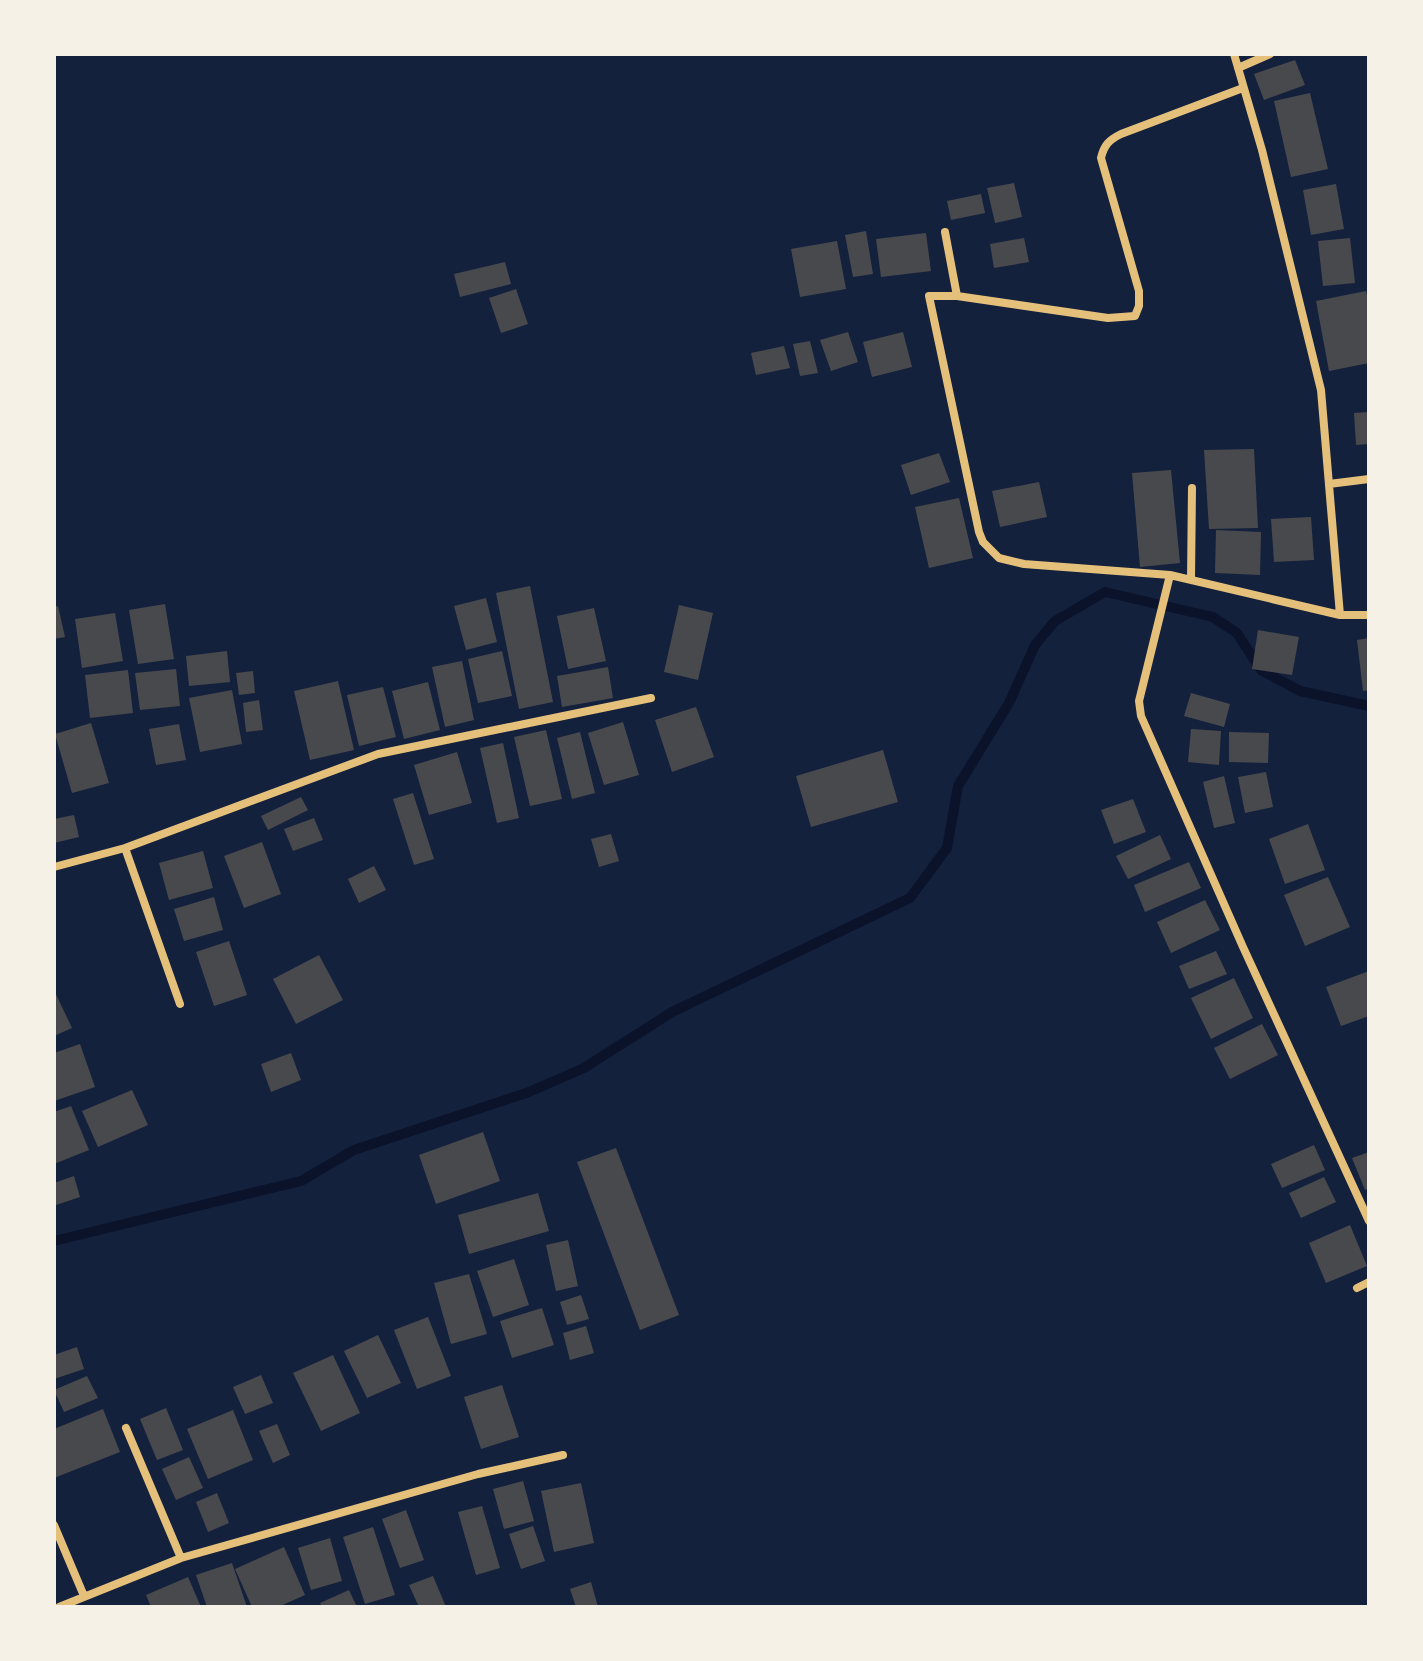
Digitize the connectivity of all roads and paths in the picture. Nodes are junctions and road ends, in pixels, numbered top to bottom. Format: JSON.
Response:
{"nodes":[{"id":1,"x":1234,"y":54,"type":"edge"},
{"id":2,"x":1270,"y":54,"type":"edge"},
{"id":3,"x":1238,"y":68,"type":"junction"},
{"id":4,"x":1243,"y":88,"type":"junction"},
{"id":5,"x":945,"y":232,"type":"dead end"},
{"id":6,"x":957,"y":296,"type":"junction"},
{"id":7,"x":1369,"y":479,"type":"edge"},
{"id":8,"x":1329,"y":484,"type":"junction"},
{"id":9,"x":1192,"y":488,"type":"dead end"},
{"id":10,"x":1170,"y":575,"type":"junction"},
{"id":11,"x":1191,"y":580,"type":"junction"},
{"id":12,"x":1340,"y":615,"type":"junction"},
{"id":13,"x":1369,"y":615,"type":"edge"},
{"id":14,"x":651,"y":698,"type":"dead end"},
{"id":15,"x":125,"y":848,"type":"junction"},
{"id":16,"x":54,"y":867,"type":"edge"},
{"id":17,"x":180,"y":1004,"type":"dead end"},
{"id":18,"x":1369,"y":1221,"type":"edge"},
{"id":19,"x":1369,"y":1282,"type":"edge"},
{"id":20,"x":1357,"y":1288,"type":"dead end"},
{"id":21,"x":126,"y":1428,"type":"dead end"},
{"id":22,"x":563,"y":1455,"type":"dead end"},
{"id":23,"x":54,"y":1525,"type":"edge"},
{"id":24,"x":181,"y":1558,"type":"junction"},
{"id":25,"x":84,"y":1596,"type":"junction"},
{"id":26,"x":59,"y":1607,"type":"edge"}],
"edges":[{"from":1,"to":3,"type":"street"},
{"from":2,"to":3,"type":"street"},
{"from":3,"to":4,"type":"street"},
{"from":4,"to":6,"type":"street"},
{"from":4,"to":8,"type":"street"},
{"from":5,"to":6,"type":"street"},
{"from":6,"to":10,"type":"street"},
{"from":7,"to":8,"type":"street"},
{"from":8,"to":12,"type":"street"},
{"from":9,"to":11,"type":"street"},
{"from":10,"to":11,"type":"street"},
{"from":10,"to":18,"type":"street"},
{"from":11,"to":12,"type":"street"},
{"from":12,"to":13,"type":"street"},
{"from":14,"to":15,"type":"street"},
{"from":15,"to":16,"type":"street"},
{"from":15,"to":17,"type":"street"},
{"from":19,"to":20,"type":"street"},
{"from":21,"to":24,"type":"street"},
{"from":22,"to":24,"type":"street"},
{"from":23,"to":25,"type":"street"},
{"from":24,"to":25,"type":"street"},
{"from":25,"to":26,"type":"street"}]}
